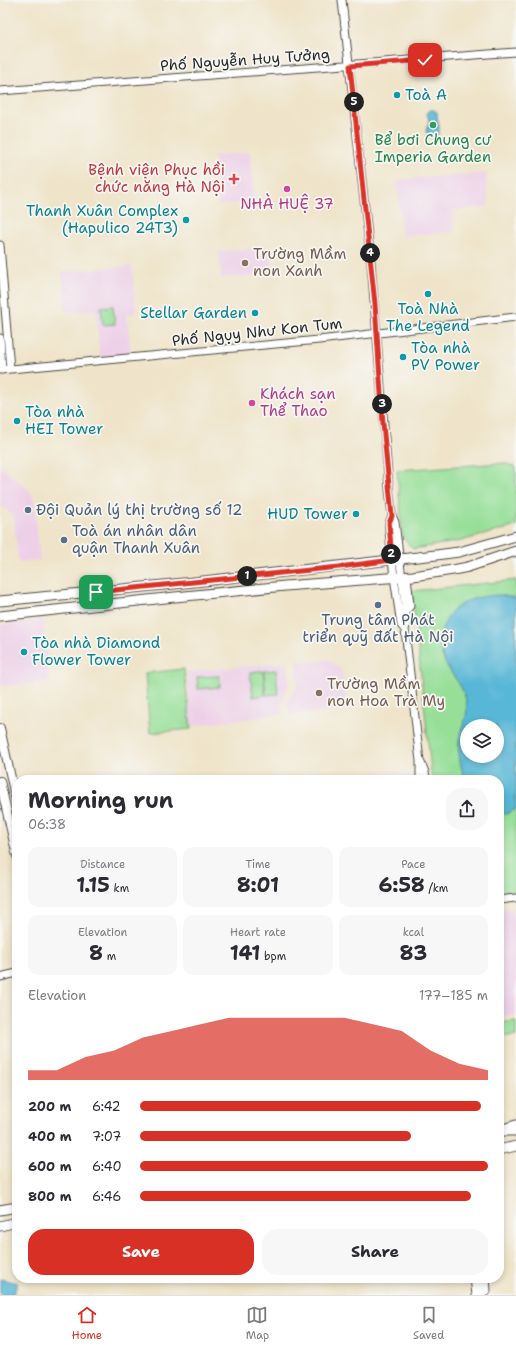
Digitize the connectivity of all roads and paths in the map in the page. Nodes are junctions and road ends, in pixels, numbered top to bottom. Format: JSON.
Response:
{"nodes":[{"id":1,"x":342,"y":0,"type":"edge"},
{"id":2,"x":516,"y":52,"type":"edge"},
{"id":3,"x":350,"y":66,"type":"junction"},
{"id":4,"x":0,"y":91,"type":"edge"},
{"id":5,"x":0,"y":245,"type":"edge"},
{"id":6,"x":516,"y":317,"type":"edge"},
{"id":7,"x":377,"y":333,"type":"junction"},
{"id":8,"x":0,"y":338,"type":"edge"},
{"id":9,"x":4,"y":370,"type":"edge"},
{"id":10,"x":516,"y":536,"type":"edge"},
{"id":11,"x":516,"y":551,"type":"edge"},
{"id":12,"x":396,"y":559,"type":"junction"},
{"id":13,"x":400,"y":580,"type":"junction"},
{"id":14,"x":0,"y":601,"type":"edge"},
{"id":15,"x":0,"y":616,"type":"edge"},
{"id":16,"x":405,"y":630,"type":"junction"},
{"id":17,"x":0,"y":728,"type":"edge"},
{"id":18,"x":420,"y":761,"type":"junction"},
{"id":19,"x":420,"y":775,"type":"edge"},
{"id":20,"x":425,"y":775,"type":"edge"},
{"id":21,"x":0,"y":781,"type":"edge"},
{"id":22,"x":12,"y":782,"type":"edge"},
{"id":23,"x":12,"y":834,"type":"edge"},
{"id":24,"x":516,"y":898,"type":"edge"},
{"id":25,"x":504,"y":899,"type":"edge"},
{"id":26,"x":12,"y":974,"type":"edge"},
{"id":27,"x":0,"y":978,"type":"edge"},
{"id":28,"x":516,"y":1125,"type":"edge"},
{"id":29,"x":504,"y":1129,"type":"edge"},
{"id":30,"x":504,"y":1131,"type":"edge"},
{"id":31,"x":516,"y":1131,"type":"edge"},
{"id":32,"x":516,"y":1147,"type":"edge"},
{"id":33,"x":504,"y":1149,"type":"edge"},
{"id":34,"x":12,"y":1208,"type":"edge"},
{"id":35,"x":0,"y":1210,"type":"edge"},
{"id":36,"x":12,"y":1223,"type":"edge"},
{"id":37,"x":0,"y":1226,"type":"edge"},
{"id":38,"x":475,"y":1283,"type":"edge"},
{"id":39,"x":482,"y":1283,"type":"edge"},
{"id":40,"x":487,"y":1283,"type":"edge"},
{"id":41,"x":476,"y":1295,"type":"edge"},
{"id":42,"x":483,"y":1295,"type":"edge"},
{"id":43,"x":488,"y":1295,"type":"edge"}],
"edges":[{"from":1,"to":3,"type":"street"},
{"from":2,"to":3,"type":"street","name":"Phố Nguyễn Huy Tưởng"},
{"from":3,"to":4,"type":"street","name":"Phố Nguyễn Huy Tưởng"},
{"from":3,"to":7,"type":"street"},
{"from":5,"to":9,"type":"street"},
{"from":6,"to":7,"type":"street","name":"Phố Ngụy Như Kon Tum"},
{"from":7,"to":9,"type":"street","name":"Phố Ngụy Như Kon Tum"},
{"from":7,"to":12,"type":"street"},
{"from":8,"to":9,"type":"street"},
{"from":10,"to":12,"type":"main road"},
{"from":11,"to":13,"type":"main road"},
{"from":12,"to":13,"type":"street"},
{"from":12,"to":14,"type":"main road"},
{"from":13,"to":15,"type":"main road"},
{"from":13,"to":16,"type":"street"},
{"from":13,"to":16,"type":"street"},
{"from":16,"to":18,"type":"street"},
{"from":17,"to":22,"type":"main road"},
{"from":18,"to":19,"type":"street"},
{"from":18,"to":20,"type":"street"},
{"from":21,"to":23,"type":"main road"},
{"from":24,"to":25,"type":"street"},
{"from":26,"to":27,"type":"street"},
{"from":28,"to":29,"type":"main road"},
{"from":30,"to":31,"type":"main road"},
{"from":32,"to":33,"type":"main road"},
{"from":34,"to":35,"type":"main road"},
{"from":36,"to":37,"type":"main road"},
{"from":38,"to":41,"type":"street"},
{"from":39,"to":42,"type":"street"},
{"from":40,"to":43,"type":"street"}]}
